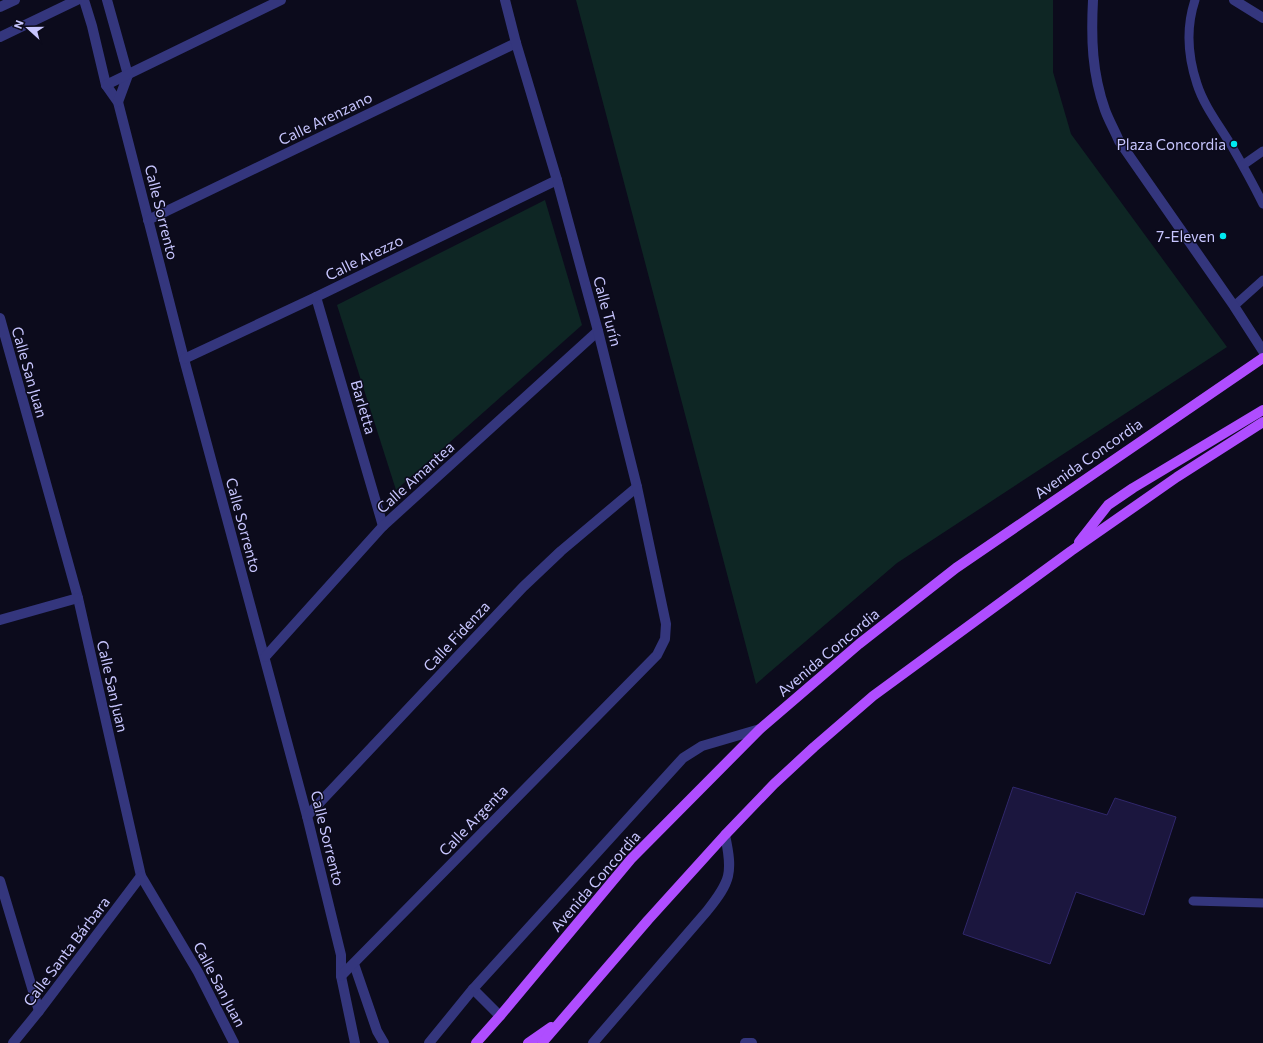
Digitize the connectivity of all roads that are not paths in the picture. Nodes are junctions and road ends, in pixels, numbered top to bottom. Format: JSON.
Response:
{"nodes":[{"id":1,"x":15,"y":0,"type":"edge"},
{"id":2,"x":77,"y":0,"type":"edge"},
{"id":3,"x":84,"y":0,"type":"edge"},
{"id":4,"x":107,"y":0,"type":"edge"},
{"id":5,"x":281,"y":0,"type":"edge"},
{"id":6,"x":505,"y":0,"type":"edge"},
{"id":7,"x":1093,"y":0,"type":"edge"},
{"id":8,"x":1195,"y":0,"type":"edge"},
{"id":9,"x":1234,"y":0,"type":"edge"},
{"id":10,"x":0,"y":7,"type":"edge"},
{"id":11,"x":1263,"y":18,"type":"edge"},
{"id":12,"x":0,"y":37,"type":"edge"},
{"id":13,"x":516,"y":43,"type":"junction"},
{"id":14,"x":128,"y":75,"type":"junction"},
{"id":15,"x":106,"y":85,"type":"junction"},
{"id":16,"x":118,"y":102,"type":"junction"},
{"id":17,"x":1263,"y":151,"type":"edge"},
{"id":18,"x":1243,"y":165,"type":"junction"},
{"id":19,"x":557,"y":180,"type":"junction"},
{"id":20,"x":1263,"y":204,"type":"edge"},
{"id":21,"x":148,"y":220,"type":"junction"},
{"id":22,"x":1263,"y":280,"type":"edge"},
{"id":23,"x":316,"y":297,"type":"junction"},
{"id":24,"x":1234,"y":306,"type":"junction"},
{"id":25,"x":0,"y":318,"type":"edge"},
{"id":26,"x":598,"y":331,"type":"junction"},
{"id":27,"x":1263,"y":351,"type":"edge"},
{"id":28,"x":1263,"y":358,"type":"edge"},
{"id":29,"x":184,"y":359,"type":"junction"},
{"id":30,"x":1263,"y":410,"type":"edge"},
{"id":31,"x":1263,"y":422,"type":"edge"},
{"id":32,"x":637,"y":487,"type":"junction"},
{"id":33,"x":383,"y":526,"type":"junction"},
{"id":34,"x":1071,"y":551,"type":"junction"},
{"id":35,"x":78,"y":598,"type":"junction"},
{"id":36,"x":0,"y":620,"type":"edge"},
{"id":37,"x":666,"y":633,"type":"joint"},
{"id":38,"x":265,"y":657,"type":"junction"},
{"id":39,"x":760,"y":729,"type":"junction"},
{"id":40,"x":307,"y":816,"type":"junction"},
{"id":41,"x":725,"y":835,"type":"junction"},
{"id":42,"x":141,"y":876,"type":"junction"},
{"id":43,"x":0,"y":881,"type":"edge"},
{"id":44,"x":1193,"y":901,"type":"dead end"},
{"id":45,"x":1263,"y":903,"type":"edge"},
{"id":46,"x":341,"y":955,"type":"junction"},
{"id":47,"x":354,"y":964,"type":"junction"},
{"id":48,"x":341,"y":976,"type":"junction"},
{"id":49,"x":473,"y":989,"type":"junction"},
{"id":50,"x":40,"y":1011,"type":"junction"},
{"id":51,"x":500,"y":1016,"type":"junction"},
{"id":52,"x":561,"y":1020,"type":"junction"},
{"id":53,"x":13,"y":1043,"type":"edge"},
{"id":54,"x":234,"y":1043,"type":"edge"},
{"id":55,"x":355,"y":1043,"type":"edge"},
{"id":56,"x":384,"y":1043,"type":"edge"},
{"id":57,"x":429,"y":1043,"type":"edge"},
{"id":58,"x":476,"y":1043,"type":"edge"},
{"id":59,"x":528,"y":1043,"type":"edge"},
{"id":60,"x":542,"y":1043,"type":"edge"},
{"id":61,"x":593,"y":1043,"type":"edge"}],
"edges":[{"from":1,"to":10,"type":"street"},
{"from":2,"to":12,"type":"street"},
{"from":3,"to":15,"type":"street","name":"Calle Sorrento"},
{"from":4,"to":14,"type":"street"},
{"from":5,"to":14,"type":"street"},
{"from":6,"to":13,"type":"street","name":"Calle Turín"},
{"from":7,"to":24,"type":"street"},
{"from":8,"to":18,"type":"lane"},
{"from":9,"to":11,"type":"street"},
{"from":13,"to":19,"type":"street","name":"Calle Turín"},
{"from":13,"to":21,"type":"street","name":"Calle Arenzano"},
{"from":14,"to":15,"type":"street"},
{"from":14,"to":16,"type":"street"},
{"from":15,"to":16,"type":"street","name":"Calle Sorrento"},
{"from":16,"to":21,"type":"street","name":"Calle Sorrento"},
{"from":17,"to":18,"type":"lane"},
{"from":18,"to":20,"type":"lane"},
{"from":19,"to":23,"type":"street","name":"Calle Arezzo"},
{"from":19,"to":26,"type":"street","name":"Calle Turín"},
{"from":21,"to":29,"type":"street","name":"Calle Sorrento"},
{"from":22,"to":24,"type":"lane"},
{"from":23,"to":29,"type":"street","name":"Calle Arezzo"},
{"from":23,"to":33,"type":"street","name":"Barletta"},
{"from":24,"to":27,"type":"street"},
{"from":25,"to":35,"type":"street","name":"Calle San Juan"},
{"from":26,"to":32,"type":"street","name":"Calle Turín"},
{"from":26,"to":33,"type":"street","name":"Calle Amantea"},
{"from":28,"to":39,"type":"main road","name":"Avenida Concordia"},
{"from":29,"to":38,"type":"street","name":"Calle Sorrento"},
{"from":30,"to":34,"type":"main road"},
{"from":31,"to":34,"type":"main road"},
{"from":32,"to":37,"type":"street","name":"Calle Turín"},
{"from":32,"to":40,"type":"street","name":"Calle Fidenza"},
{"from":33,"to":38,"type":"street","name":"Calle Amantea"},
{"from":34,"to":41,"type":"main road"},
{"from":35,"to":36,"type":"street"},
{"from":35,"to":42,"type":"street","name":"Calle San Juan"},
{"from":37,"to":47,"type":"street","name":"Calle Argenta"},
{"from":38,"to":40,"type":"street","name":"Calle Sorrento"},
{"from":39,"to":49,"type":"street"},
{"from":39,"to":51,"type":"main road","name":"Avenida Concordia"},
{"from":40,"to":46,"type":"street","name":"Calle Sorrento"},
{"from":41,"to":52,"type":"main road"},
{"from":41,"to":61,"type":"street"},
{"from":42,"to":50,"type":"street","name":"Calle Santa Bárbara"},
{"from":42,"to":54,"type":"street","name":"Calle San Juan"},
{"from":43,"to":50,"type":"street"},
{"from":44,"to":45,"type":"lane"},
{"from":46,"to":47,"type":"street"},
{"from":46,"to":48,"type":"street","name":"Calle Sorrento"},
{"from":47,"to":48,"type":"street","name":"Calle Argenta"},
{"from":47,"to":56,"type":"street"},
{"from":48,"to":55,"type":"street","name":"Calle Sorrento"},
{"from":49,"to":51,"type":"street"},
{"from":49,"to":57,"type":"street"},
{"from":50,"to":53,"type":"street","name":"Calle Santa Bárbara"},
{"from":51,"to":58,"type":"main road","name":"Avenida Concordia"},
{"from":52,"to":59,"type":"main road"},
{"from":52,"to":60,"type":"main road"}]}
